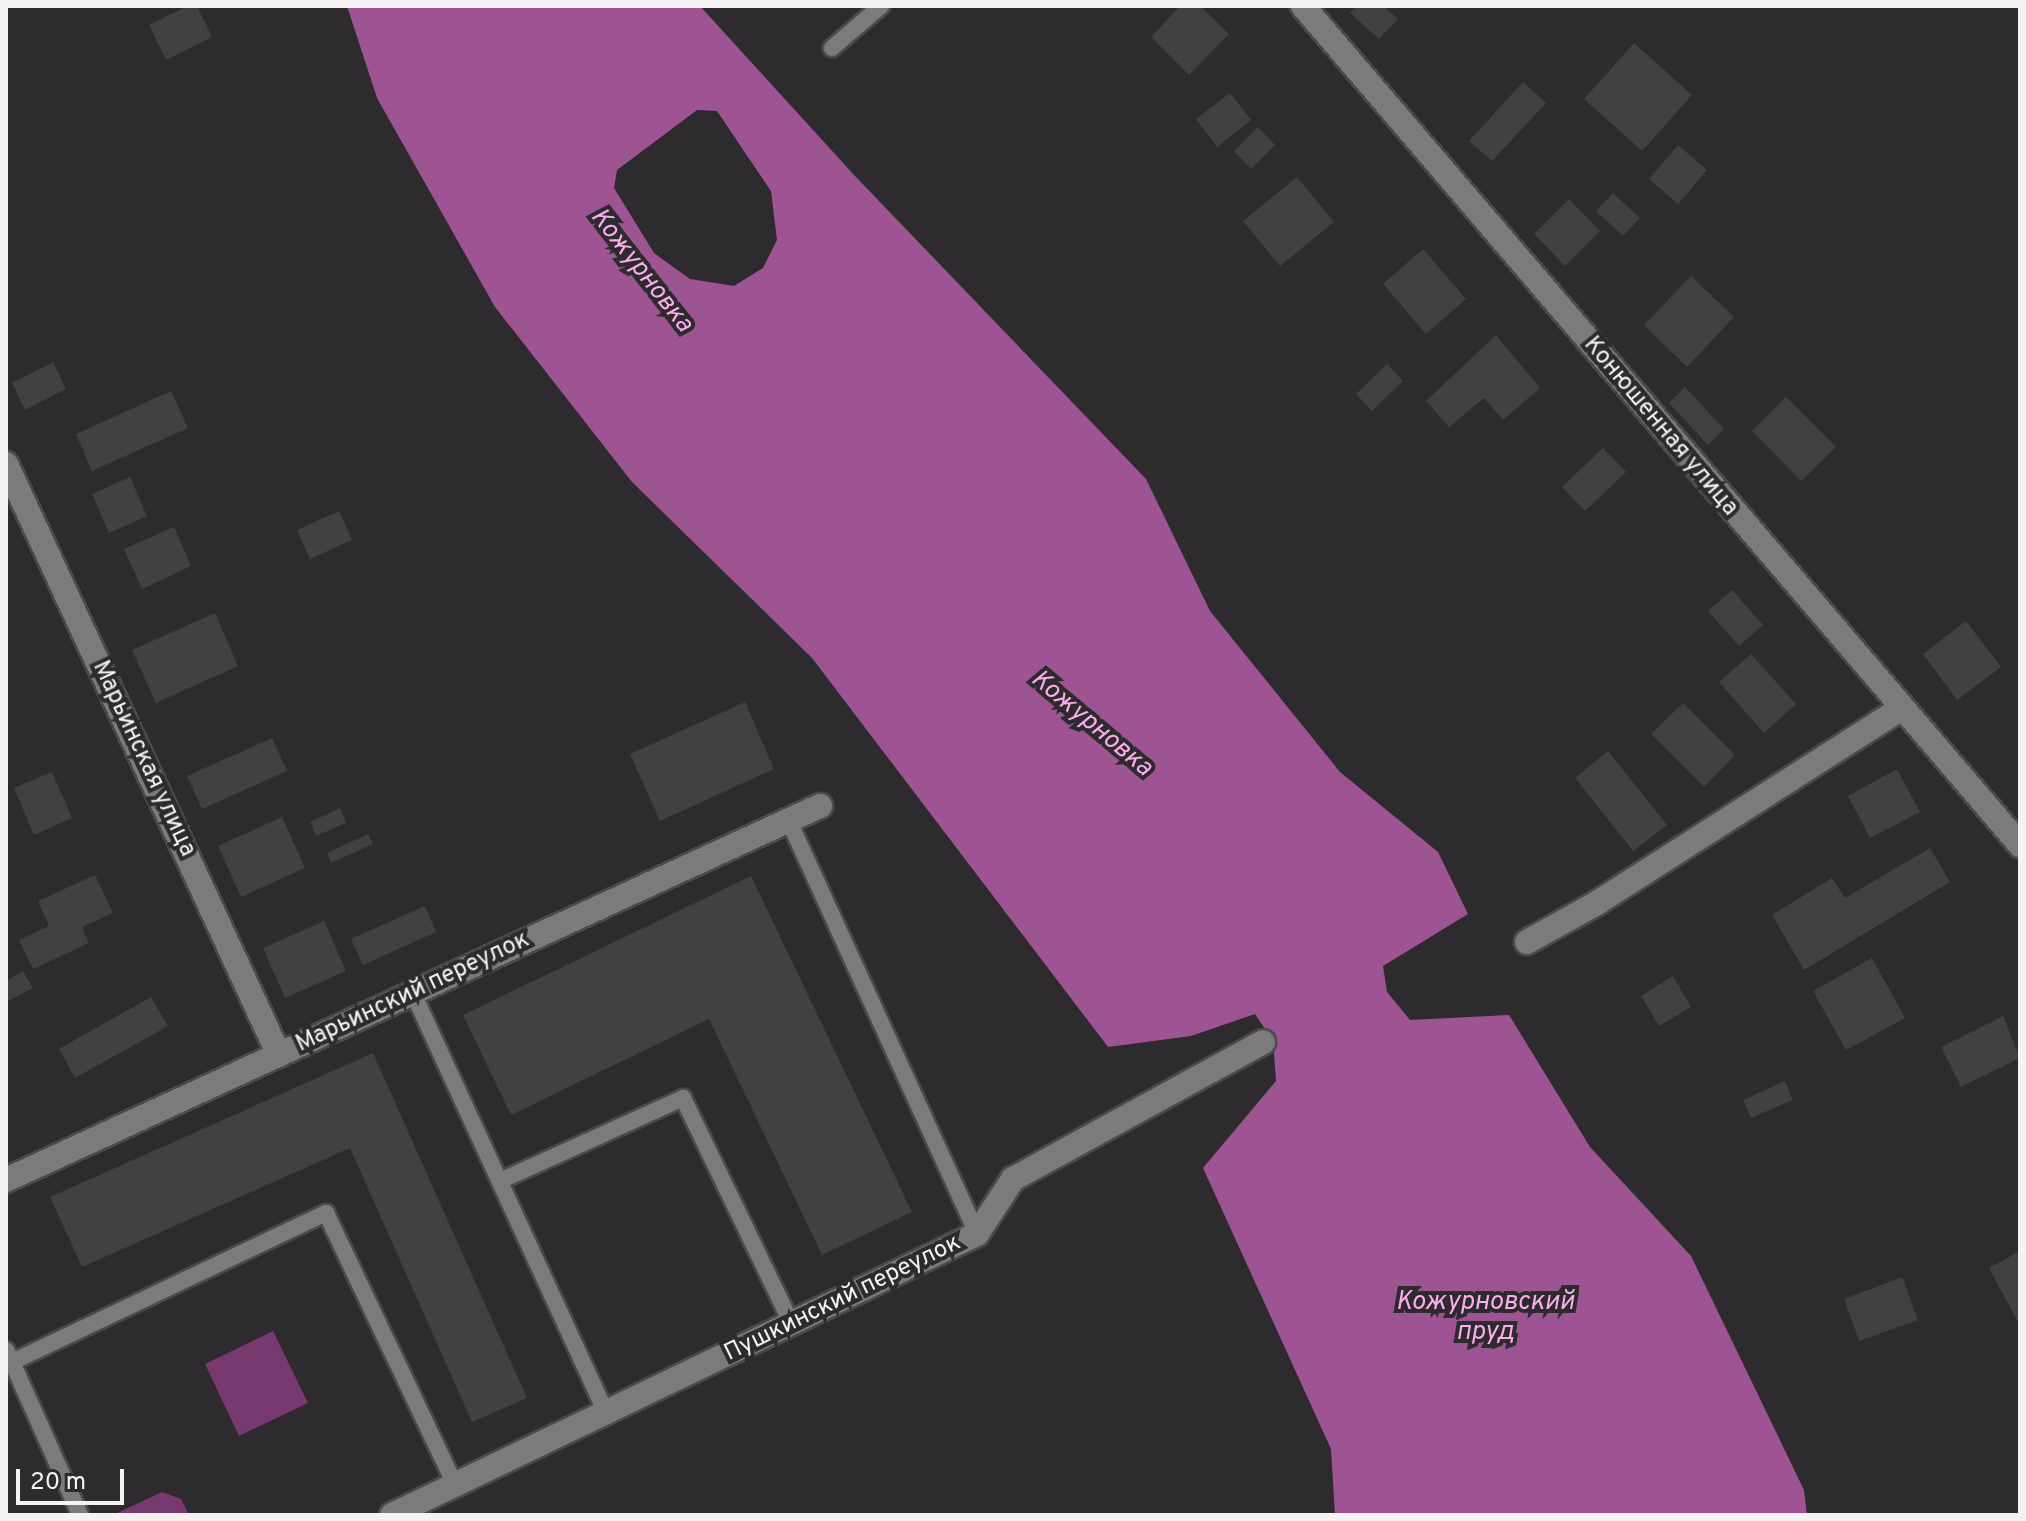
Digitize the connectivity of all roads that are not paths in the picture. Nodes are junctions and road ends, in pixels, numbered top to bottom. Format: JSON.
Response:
{"nodes":[{"id":1,"x":881,"y":6,"type":"edge"},
{"id":2,"x":1303,"y":6,"type":"edge"},
{"id":3,"x":832,"y":48,"type":"dead end"},
{"id":4,"x":6,"y":464,"type":"edge"},
{"id":5,"x":1899,"y":710,"type":"junction"},
{"id":6,"x":820,"y":806,"type":"dead end"},
{"id":7,"x":789,"y":821,"type":"junction"},
{"id":8,"x":2020,"y":845,"type":"edge"},
{"id":9,"x":1527,"y":942,"type":"dead end"},
{"id":10,"x":413,"y":993,"type":"junction"},
{"id":11,"x":1263,"y":1042,"type":"dead end"},
{"id":12,"x":279,"y":1055,"type":"junction"},
{"id":13,"x":6,"y":1180,"type":"edge"},
{"id":14,"x":500,"y":1181,"type":"junction"},
{"id":15,"x":977,"y":1234,"type":"junction"},
{"id":16,"x":792,"y":1324,"type":"junction"},
{"id":17,"x":8,"y":1359,"type":"edge"},
{"id":18,"x":607,"y":1414,"type":"junction"},
{"id":19,"x":455,"y":1485,"type":"junction"},
{"id":20,"x":80,"y":1515,"type":"edge"},
{"id":21,"x":392,"y":1515,"type":"edge"}],
"edges":[{"from":1,"to":3,"type":"lane"},
{"from":2,"to":5,"type":"street","name":"Конюшенная улица"},
{"from":4,"to":12,"type":"street","name":"Марьинская улица"},
{"from":5,"to":8,"type":"street","name":"Конюшенная улица"},
{"from":5,"to":9,"type":"street"},
{"from":6,"to":7,"type":"street","name":"Марьинский переулок"},
{"from":7,"to":10,"type":"street","name":"Марьинский переулок"},
{"from":7,"to":15,"type":"lane"},
{"from":10,"to":12,"type":"street","name":"Марьинский переулок"},
{"from":10,"to":14,"type":"lane"},
{"from":11,"to":15,"type":"street","name":"Пушкинский переулок"},
{"from":12,"to":13,"type":"street","name":"Марьинский переулок"},
{"from":14,"to":16,"type":"lane"},
{"from":14,"to":18,"type":"lane"},
{"from":15,"to":16,"type":"street","name":"Пушкинский переулок"},
{"from":16,"to":18,"type":"street","name":"Пушкинский переулок"},
{"from":17,"to":19,"type":"lane"},
{"from":17,"to":20,"type":"lane"},
{"from":18,"to":19,"type":"street","name":"Пушкинский переулок"},
{"from":19,"to":21,"type":"street","name":"Пушкинский переулок"}]}
